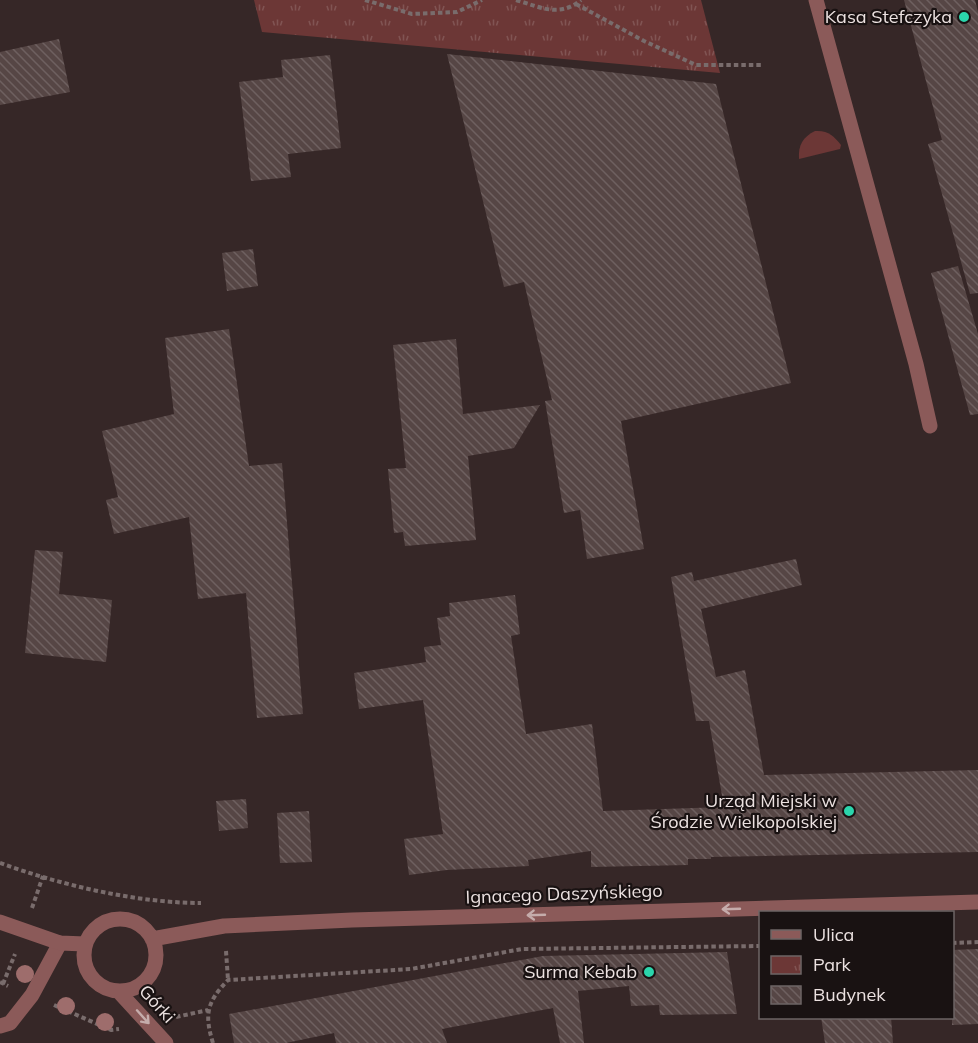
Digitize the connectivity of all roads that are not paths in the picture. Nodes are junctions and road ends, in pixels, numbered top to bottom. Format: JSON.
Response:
{"nodes":[{"id":1,"x":816,"y":0,"type":"edge"},
{"id":2,"x":930,"y":426,"type":"dead end"},
{"id":3,"x":978,"y":902,"type":"edge"},
{"id":4,"x":0,"y":922,"type":"edge"},
{"id":5,"x":152,"y":939,"type":"junction"},
{"id":6,"x":60,"y":943,"type":"junction"},
{"id":7,"x":85,"y":944,"type":"junction"},
{"id":8,"x":119,"y":992,"type":"junction"},
{"id":9,"x":0,"y":1026,"type":"edge"},
{"id":10,"x":166,"y":1043,"type":"edge"}],
"edges":[{"from":1,"to":2,"type":"street"},
{"from":3,"to":5,"type":"street","name":"Ignacego Daszyńskiego","one_way":true},
{"from":4,"to":6,"type":"street"},
{"from":5,"to":7,"type":"street"},
{"from":5,"to":8,"type":"street"},
{"from":6,"to":7,"type":"street"},
{"from":6,"to":9,"type":"street"},
{"from":7,"to":8,"type":"street"},
{"from":8,"to":10,"type":"street","name":"Górki","one_way":true}]}
